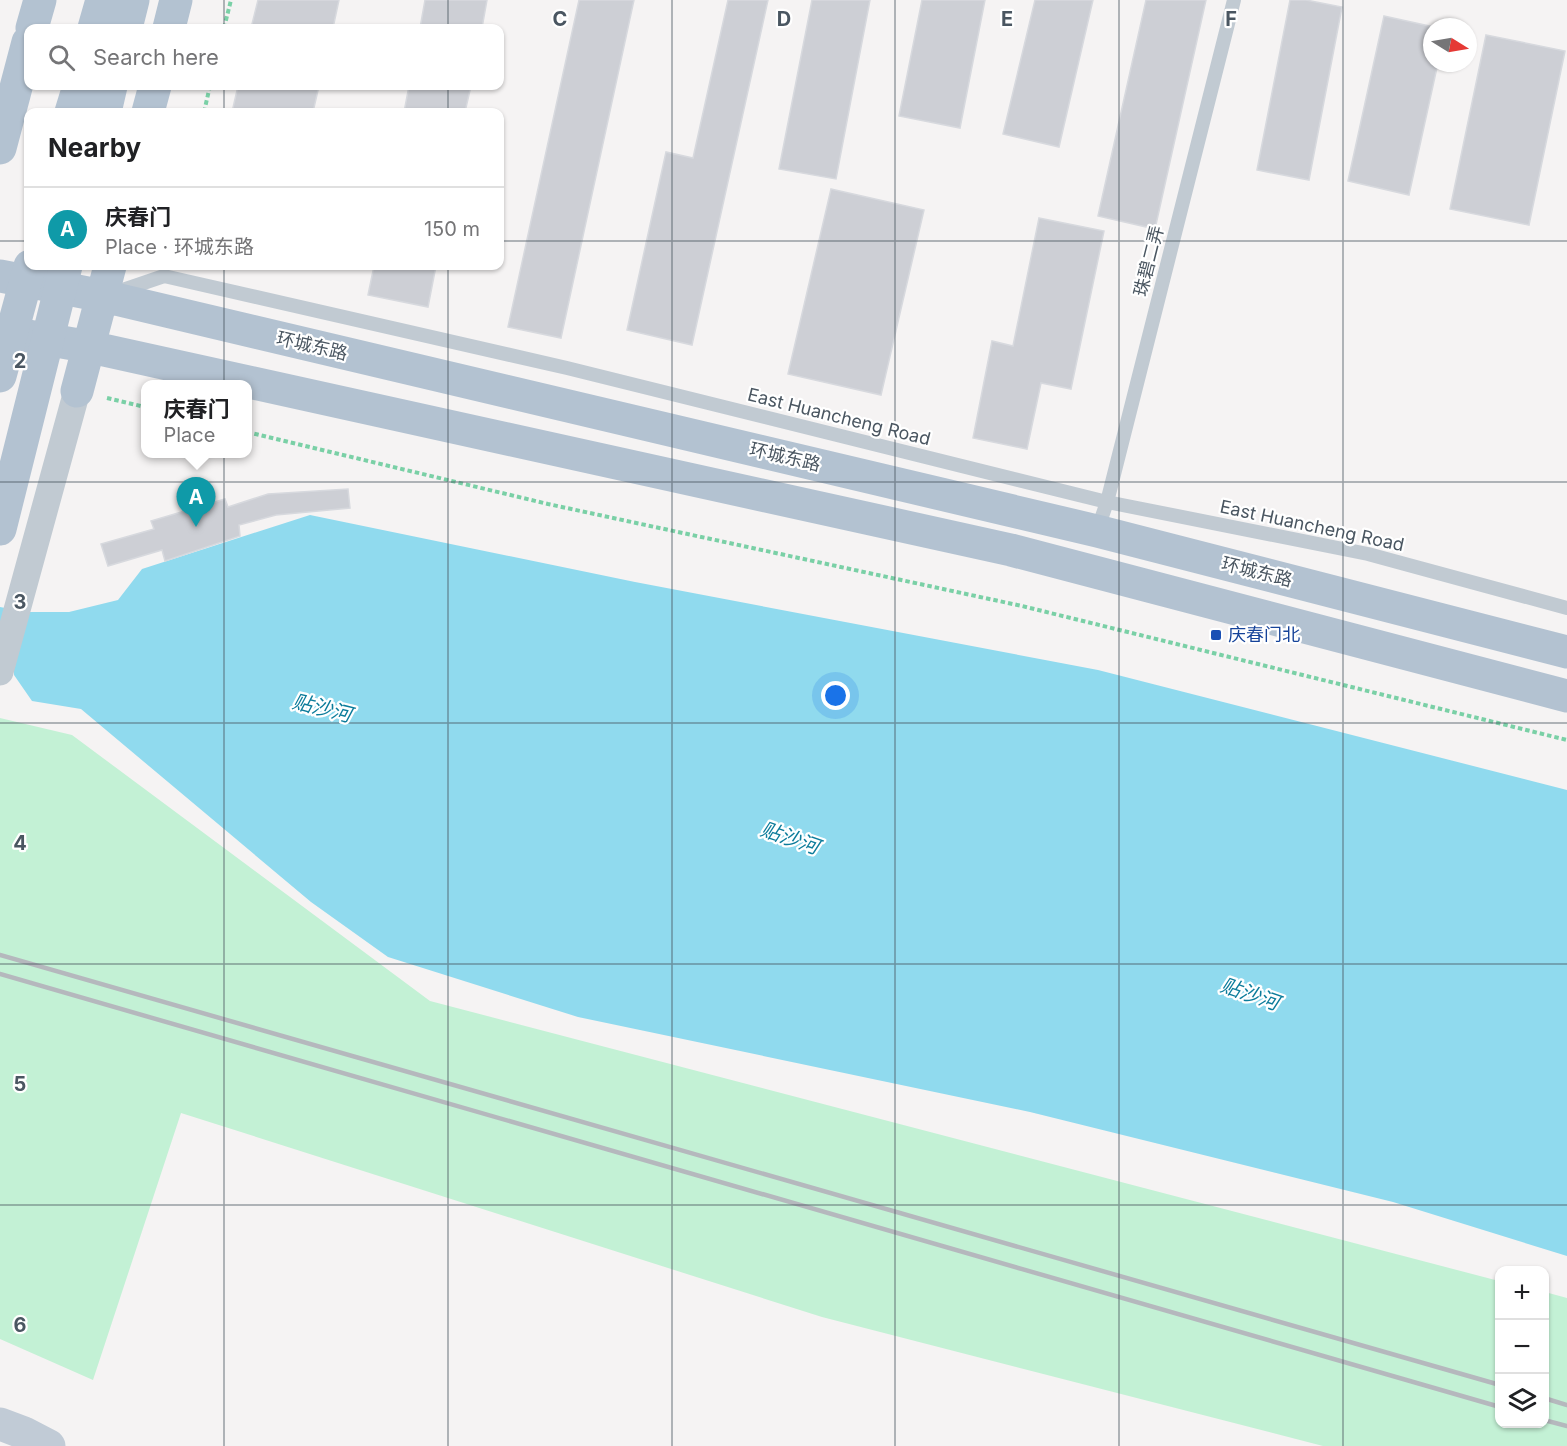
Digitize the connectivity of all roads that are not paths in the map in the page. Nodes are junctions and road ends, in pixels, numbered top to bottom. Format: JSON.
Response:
{"nodes":[{"id":1,"x":40,"y":0,"type":"edge"},
{"id":2,"x":102,"y":0,"type":"edge"},
{"id":3,"x":133,"y":0,"type":"edge"},
{"id":4,"x":176,"y":0,"type":"edge"},
{"id":5,"x":1234,"y":0,"type":"edge"},
{"id":6,"x":33,"y":24,"type":"edge"},
{"id":7,"x":95,"y":24,"type":"edge"},
{"id":8,"x":127,"y":24,"type":"edge"},
{"id":9,"x":170,"y":24,"type":"edge"},
{"id":10,"x":24,"y":57,"type":"edge"},
{"id":11,"x":77,"y":90,"type":"edge"},
{"id":12,"x":110,"y":90,"type":"edge"},
{"id":13,"x":154,"y":90,"type":"edge"},
{"id":14,"x":72,"y":108,"type":"edge"},
{"id":15,"x":106,"y":108,"type":"edge"},
{"id":16,"x":149,"y":108,"type":"edge"},
{"id":17,"x":0,"y":148,"type":"edge"},
{"id":18,"x":29,"y":270,"type":"edge"},
{"id":19,"x":65,"y":270,"type":"edge"},
{"id":20,"x":0,"y":276,"type":"edge"},
{"id":21,"x":107,"y":281,"type":"edge"},
{"id":22,"x":0,"y":331,"type":"edge"},
{"id":23,"x":90,"y":347,"type":"junction"},
{"id":24,"x":0,"y":376,"type":"edge"},
{"id":25,"x":240,"y":380,"type":"edge"},
{"id":26,"x":252,"y":383,"type":"edge"},
{"id":27,"x":77,"y":391,"type":"joint"},
{"id":28,"x":1102,"y":516,"type":"junction"},
{"id":29,"x":0,"y":529,"type":"edge"},
{"id":30,"x":1567,"y":608,"type":"edge"},
{"id":31,"x":1567,"y":652,"type":"edge"},
{"id":32,"x":0,"y":672,"type":"edge"},
{"id":33,"x":1567,"y":696,"type":"edge"},
{"id":34,"x":0,"y":1424,"type":"edge"},
{"id":35,"x":49,"y":1446,"type":"edge"}],
"edges":[{"from":1,"to":6,"type":"main road"},
{"from":2,"to":7,"type":"main road"},
{"from":3,"to":8,"type":"main road"},
{"from":4,"to":9,"type":"main road"},
{"from":5,"to":28,"type":"lane","name":"珠碧二弄"},
{"from":10,"to":17,"type":"main road"},
{"from":11,"to":14,"type":"main road"},
{"from":12,"to":15,"type":"main road"},
{"from":13,"to":16,"type":"main road"},
{"from":18,"to":24,"type":"main road","bridge":true},
{"from":19,"to":29,"type":"main road","bridge":true},
{"from":20,"to":21,"type":"main road","name":"环城东路"},
{"from":21,"to":23,"type":"main road"},
{"from":21,"to":28,"type":"main road","name":"环城东路"},
{"from":22,"to":23,"type":"main road"},
{"from":23,"to":25,"type":"main road"},
{"from":23,"to":27,"type":"main road"},
{"from":26,"to":33,"type":"main road"},
{"from":27,"to":32,"type":"street"},
{"from":28,"to":30,"type":"lane","name":"East Huancheng Road"},
{"from":28,"to":31,"type":"main road","name":"环城东路"},
{"from":34,"to":35,"type":"main road"}]}
